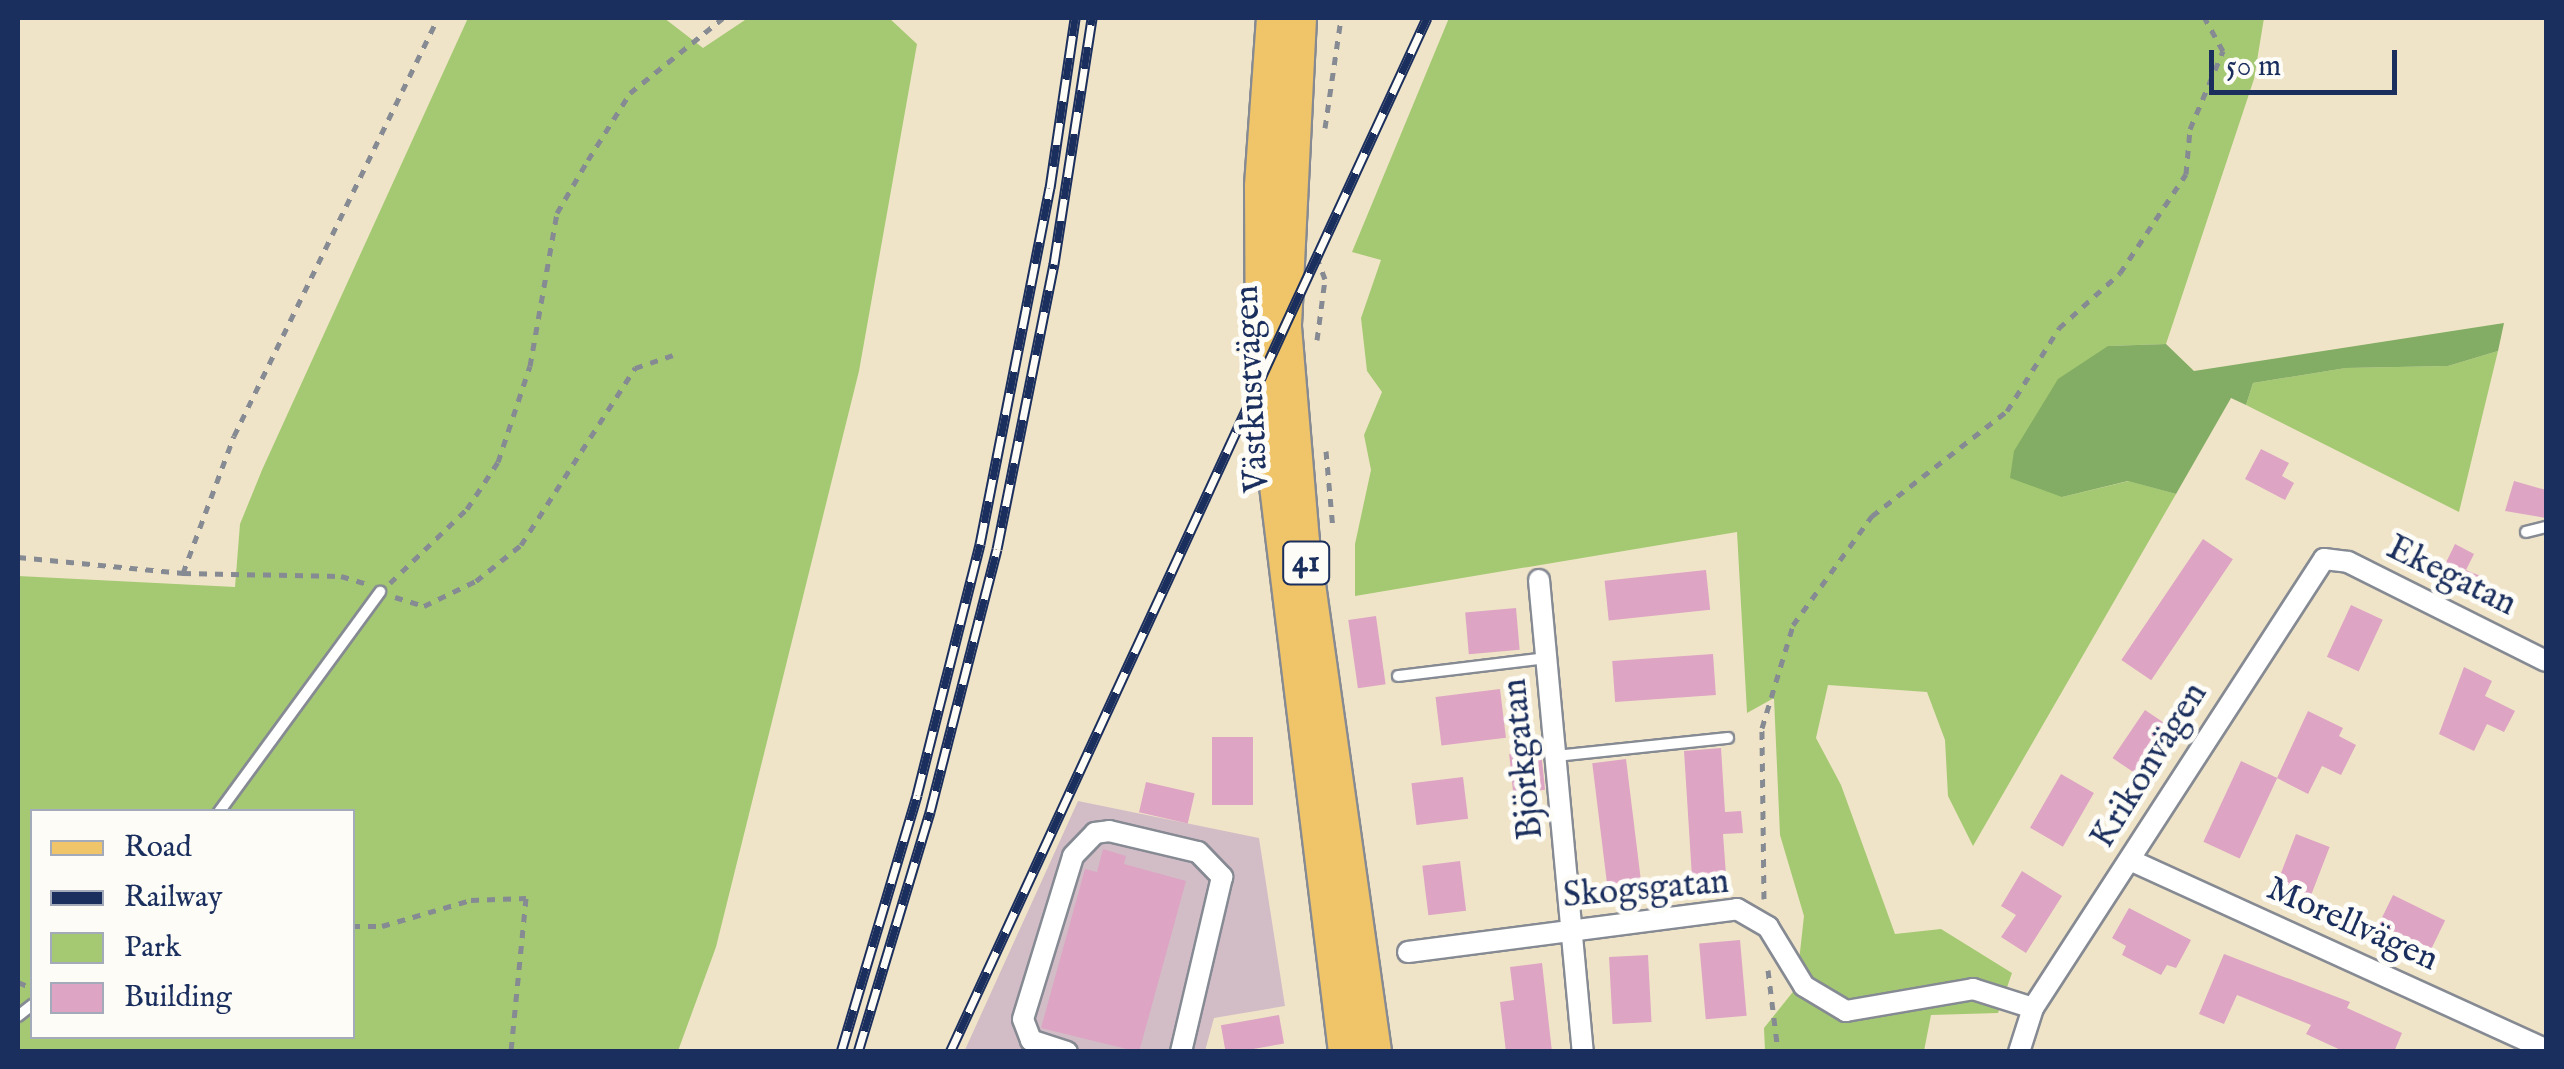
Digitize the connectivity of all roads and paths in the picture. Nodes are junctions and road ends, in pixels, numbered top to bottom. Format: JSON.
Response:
{"nodes":[{"id":1,"x":438,"y":18,"type":"edge"},
{"id":2,"x":724,"y":18,"type":"edge"},
{"id":3,"x":1273,"y":18,"type":"edge"},
{"id":4,"x":1300,"y":18,"type":"edge"},
{"id":5,"x":1340,"y":18,"type":"edge"},
{"id":6,"x":2205,"y":18,"type":"edge"},
{"id":7,"x":1324,"y":135,"type":"dead end"},
{"id":8,"x":1316,"y":254,"type":"dead end"},
{"id":9,"x":1316,"y":351,"type":"dead end"},
{"id":10,"x":673,"y":355,"type":"dead end"},
{"id":11,"x":1326,"y":444,"type":"dead end"},
{"id":12,"x":2546,"y":527,"type":"edge"},
{"id":13,"x":2526,"y":532,"type":"dead end"},
{"id":14,"x":1333,"y":538,"type":"dead end"},
{"id":15,"x":18,"y":557,"type":"edge"},
{"id":16,"x":2324,"y":559,"type":"joint"},
{"id":17,"x":184,"y":573,"type":"junction"},
{"id":18,"x":1539,"y":580,"type":"dead end"},
{"id":19,"x":380,"y":592,"type":"junction"},
{"id":20,"x":1546,"y":658,"type":"junction"},
{"id":21,"x":2546,"y":661,"type":"edge"},
{"id":22,"x":1398,"y":676,"type":"dead end"},
{"id":23,"x":1728,"y":738,"type":"dead end"},
{"id":24,"x":1556,"y":756,"type":"junction"},
{"id":25,"x":221,"y":809,"type":"edge"},
{"id":26,"x":2130,"y":860,"type":"junction"},
{"id":27,"x":1766,"y":925,"type":"junction"},
{"id":28,"x":355,"y":926,"type":"edge"},
{"id":29,"x":1574,"y":928,"type":"junction"},
{"id":30,"x":1408,"y":952,"type":"dead end"},
{"id":31,"x":2033,"y":1008,"type":"junction"},
{"id":32,"x":2546,"y":1050,"type":"edge"},
{"id":33,"x":511,"y":1052,"type":"edge"},
{"id":34,"x":1068,"y":1052,"type":"edge"},
{"id":35,"x":1181,"y":1052,"type":"edge"},
{"id":36,"x":1345,"y":1052,"type":"edge"},
{"id":37,"x":1375,"y":1052,"type":"edge"},
{"id":38,"x":1583,"y":1052,"type":"edge"},
{"id":39,"x":1778,"y":1052,"type":"edge"},
{"id":40,"x":2019,"y":1052,"type":"edge"}],
"edges":[{"from":1,"to":17,"type":"path"},
{"from":2,"to":19,"type":"path"},
{"from":3,"to":36,"type":"main road","name":"Västkustvägen","number":"41"},
{"from":4,"to":37,"type":"main road","name":"Västkustvägen","number":"41"},
{"from":5,"to":7,"type":"path"},
{"from":6,"to":27,"type":"path"},
{"from":8,"to":9,"type":"path"},
{"from":10,"to":19,"type":"path"},
{"from":11,"to":14,"type":"path"},
{"from":12,"to":13,"type":"lane"},
{"from":15,"to":17,"type":"path"},
{"from":16,"to":21,"type":"street","name":"Ekegatan"},
{"from":16,"to":26,"type":"street","name":"Krikonvägen"},
{"from":17,"to":19,"type":"path"},
{"from":18,"to":20,"type":"street","name":"Björkgatan"},
{"from":19,"to":25,"type":"lane"},
{"from":20,"to":22,"type":"lane"},
{"from":20,"to":24,"type":"street","name":"Björkgatan"},
{"from":23,"to":24,"type":"lane"},
{"from":24,"to":29,"type":"street","name":"Björkgatan"},
{"from":26,"to":31,"type":"street","name":"Krikonvägen"},
{"from":26,"to":32,"type":"street","name":"Morellvägen"},
{"from":27,"to":29,"type":"street","name":"Skogsgatan"},
{"from":27,"to":31,"type":"street","name":"Skogsgatan"},
{"from":27,"to":39,"type":"path"},
{"from":28,"to":33,"type":"path"},
{"from":29,"to":30,"type":"street","name":"Skogsgatan"},
{"from":29,"to":38,"type":"street","name":"Björkgatan"},
{"from":31,"to":40,"type":"street"},
{"from":34,"to":35,"type":"street"}]}
